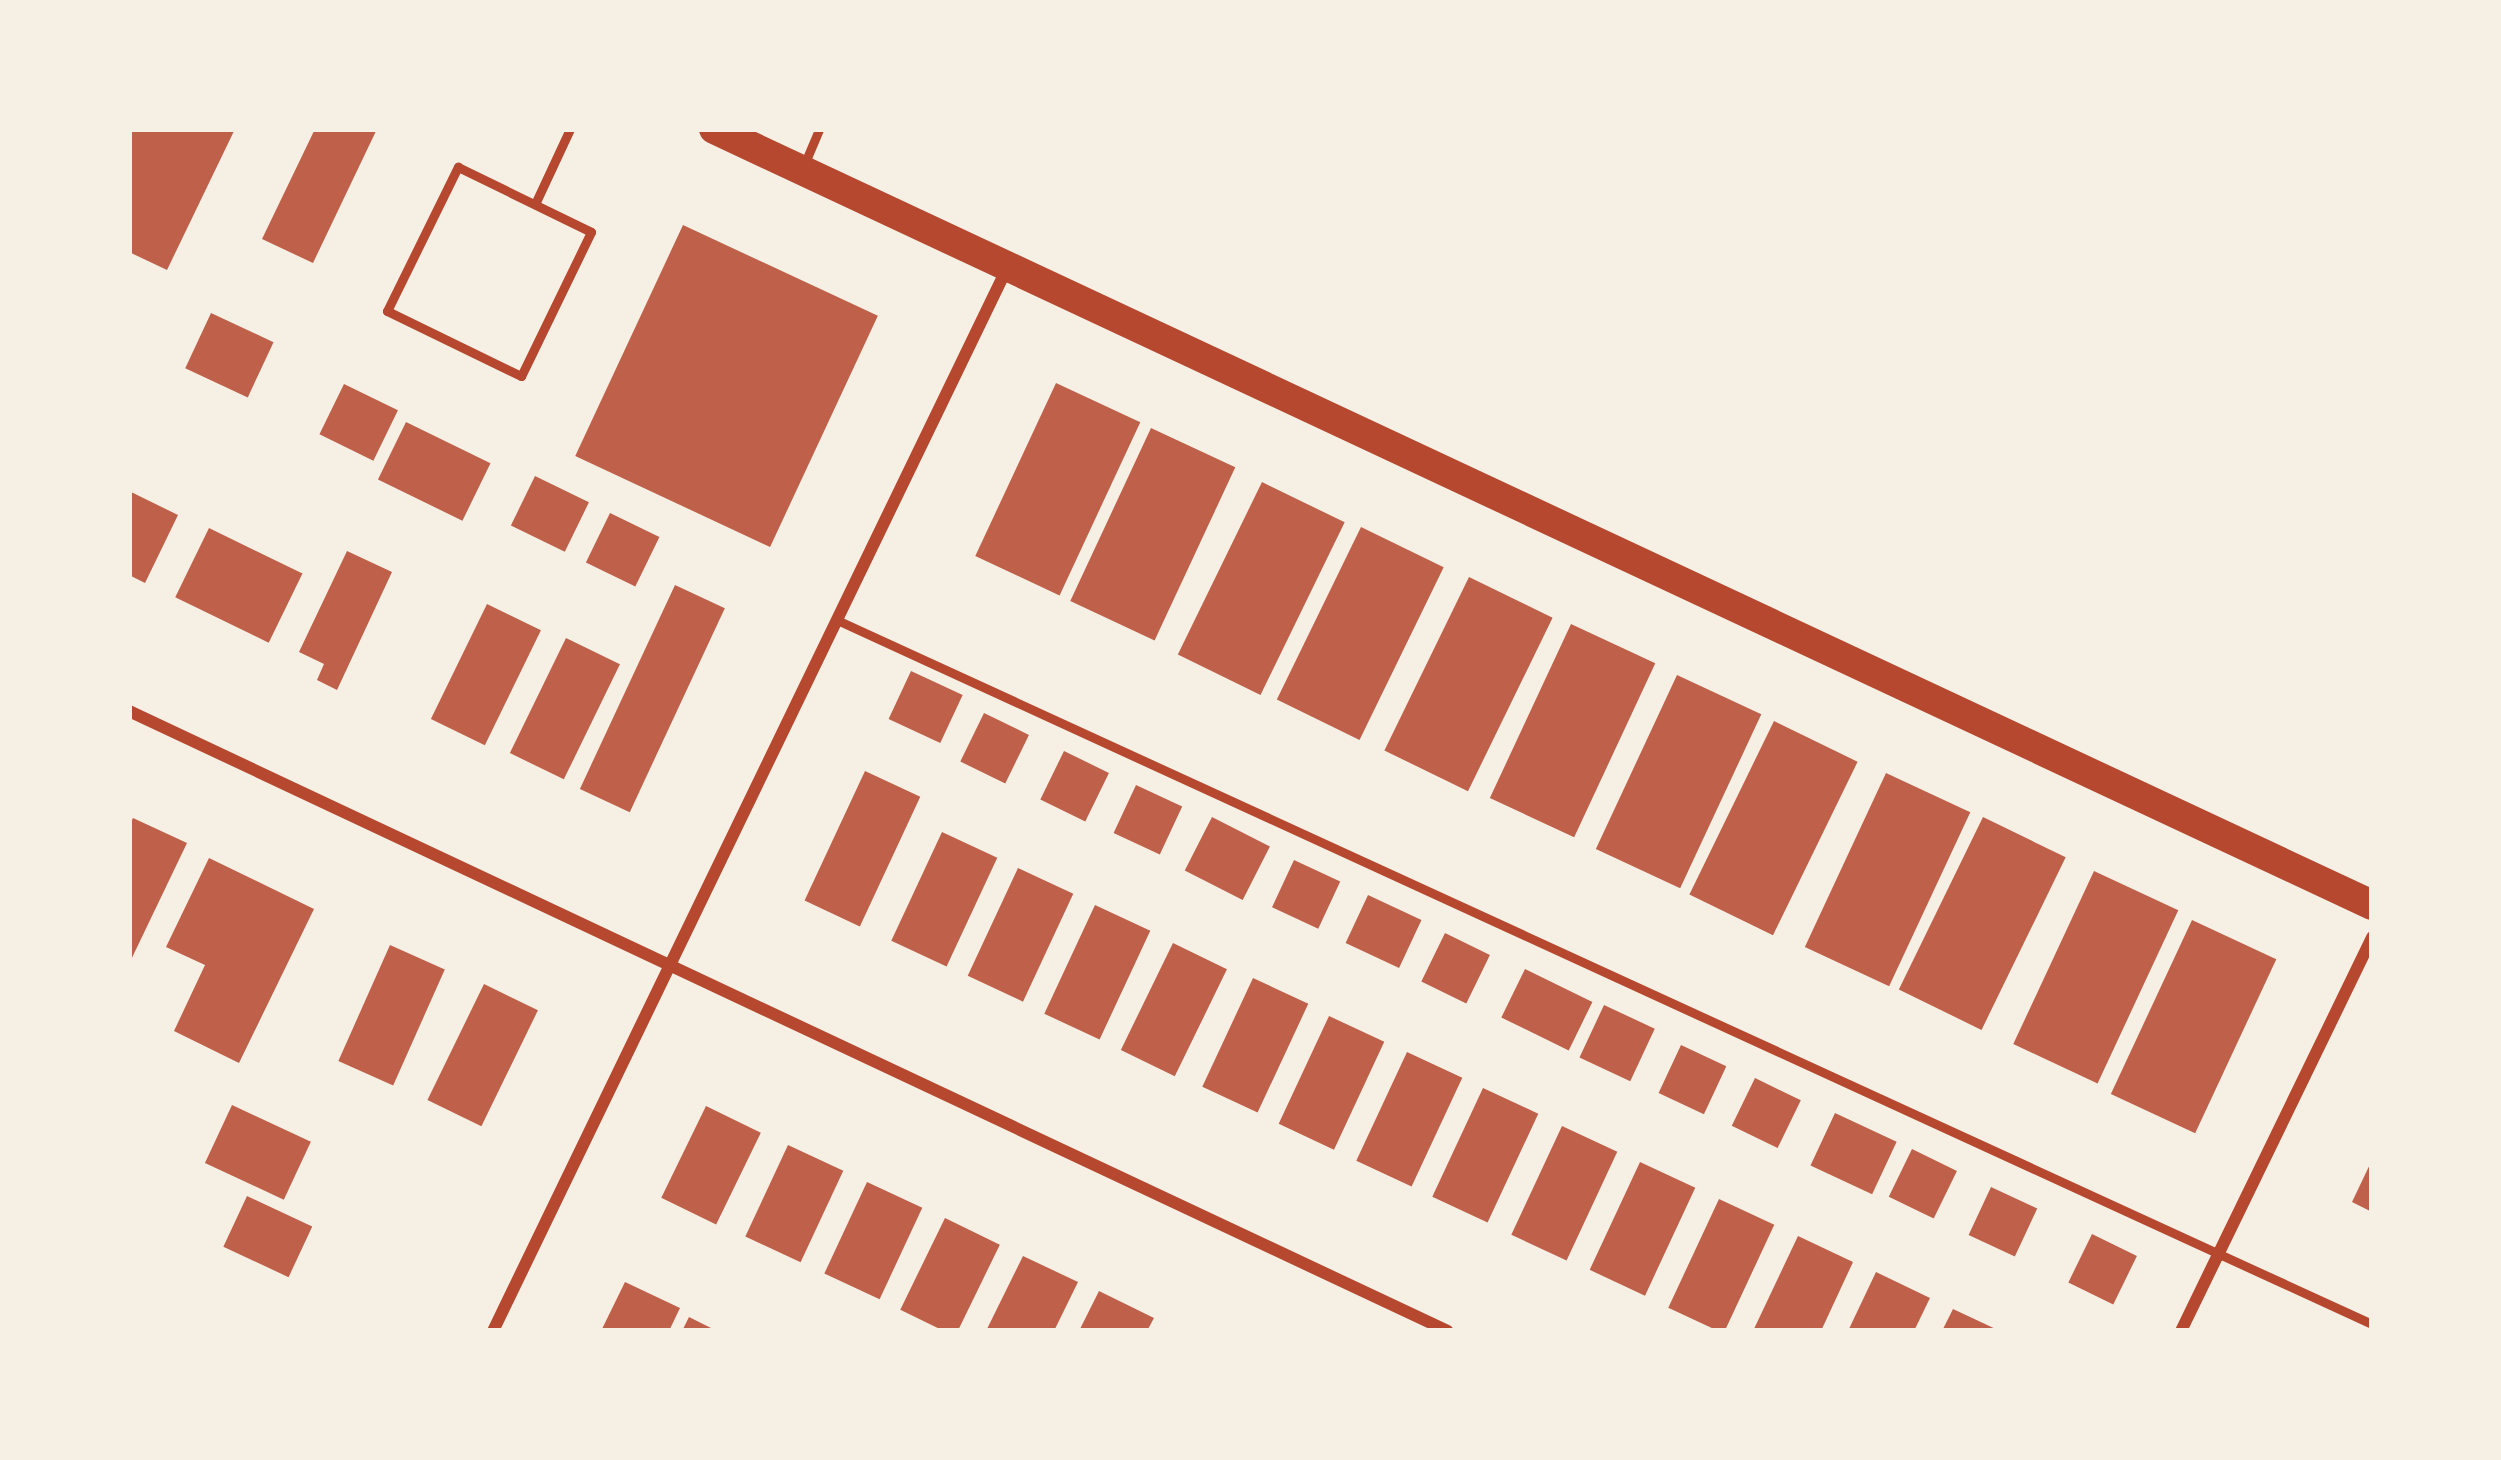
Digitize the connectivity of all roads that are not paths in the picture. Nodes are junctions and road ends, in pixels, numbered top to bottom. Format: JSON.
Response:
{"nodes":[{"id":1,"x":570,"y":129,"type":"edge"},
{"id":2,"x":714,"y":129,"type":"edge"},
{"id":3,"x":820,"y":129,"type":"edge"},
{"id":4,"x":802,"y":170,"type":"junction"},
{"id":5,"x":535,"y":205,"type":"junction"},
{"id":6,"x":1007,"y":267,"type":"junction"},
{"id":7,"x":837,"y":620,"type":"junction"},
{"id":8,"x":129,"y":711,"type":"edge"},
{"id":9,"x":2372,"y":905,"type":"edge"},
{"id":10,"x":2372,"y":937,"type":"edge"},
{"id":11,"x":670,"y":965,"type":"junction"},
{"id":12,"x":2218,"y":1254,"type":"junction"},
{"id":13,"x":2372,"y":1324,"type":"edge"},
{"id":14,"x":493,"y":1331,"type":"edge"},
{"id":15,"x":1448,"y":1331,"type":"edge"},
{"id":16,"x":2181,"y":1331,"type":"edge"}],
"edges":[{"from":1,"to":5,"type":"lane"},
{"from":2,"to":4,"type":"main road"},
{"from":3,"to":4,"type":"lane"},
{"from":4,"to":6,"type":"main road"},
{"from":5,"to":5,"type":"lane"},
{"from":6,"to":7,"type":"street"},
{"from":6,"to":9,"type":"main road"},
{"from":7,"to":11,"type":"street"},
{"from":7,"to":12,"type":"lane"},
{"from":8,"to":11,"type":"street"},
{"from":10,"to":12,"type":"street"},
{"from":11,"to":14,"type":"street"},
{"from":11,"to":15,"type":"street"},
{"from":12,"to":13,"type":"lane"},
{"from":12,"to":16,"type":"street"}]}
